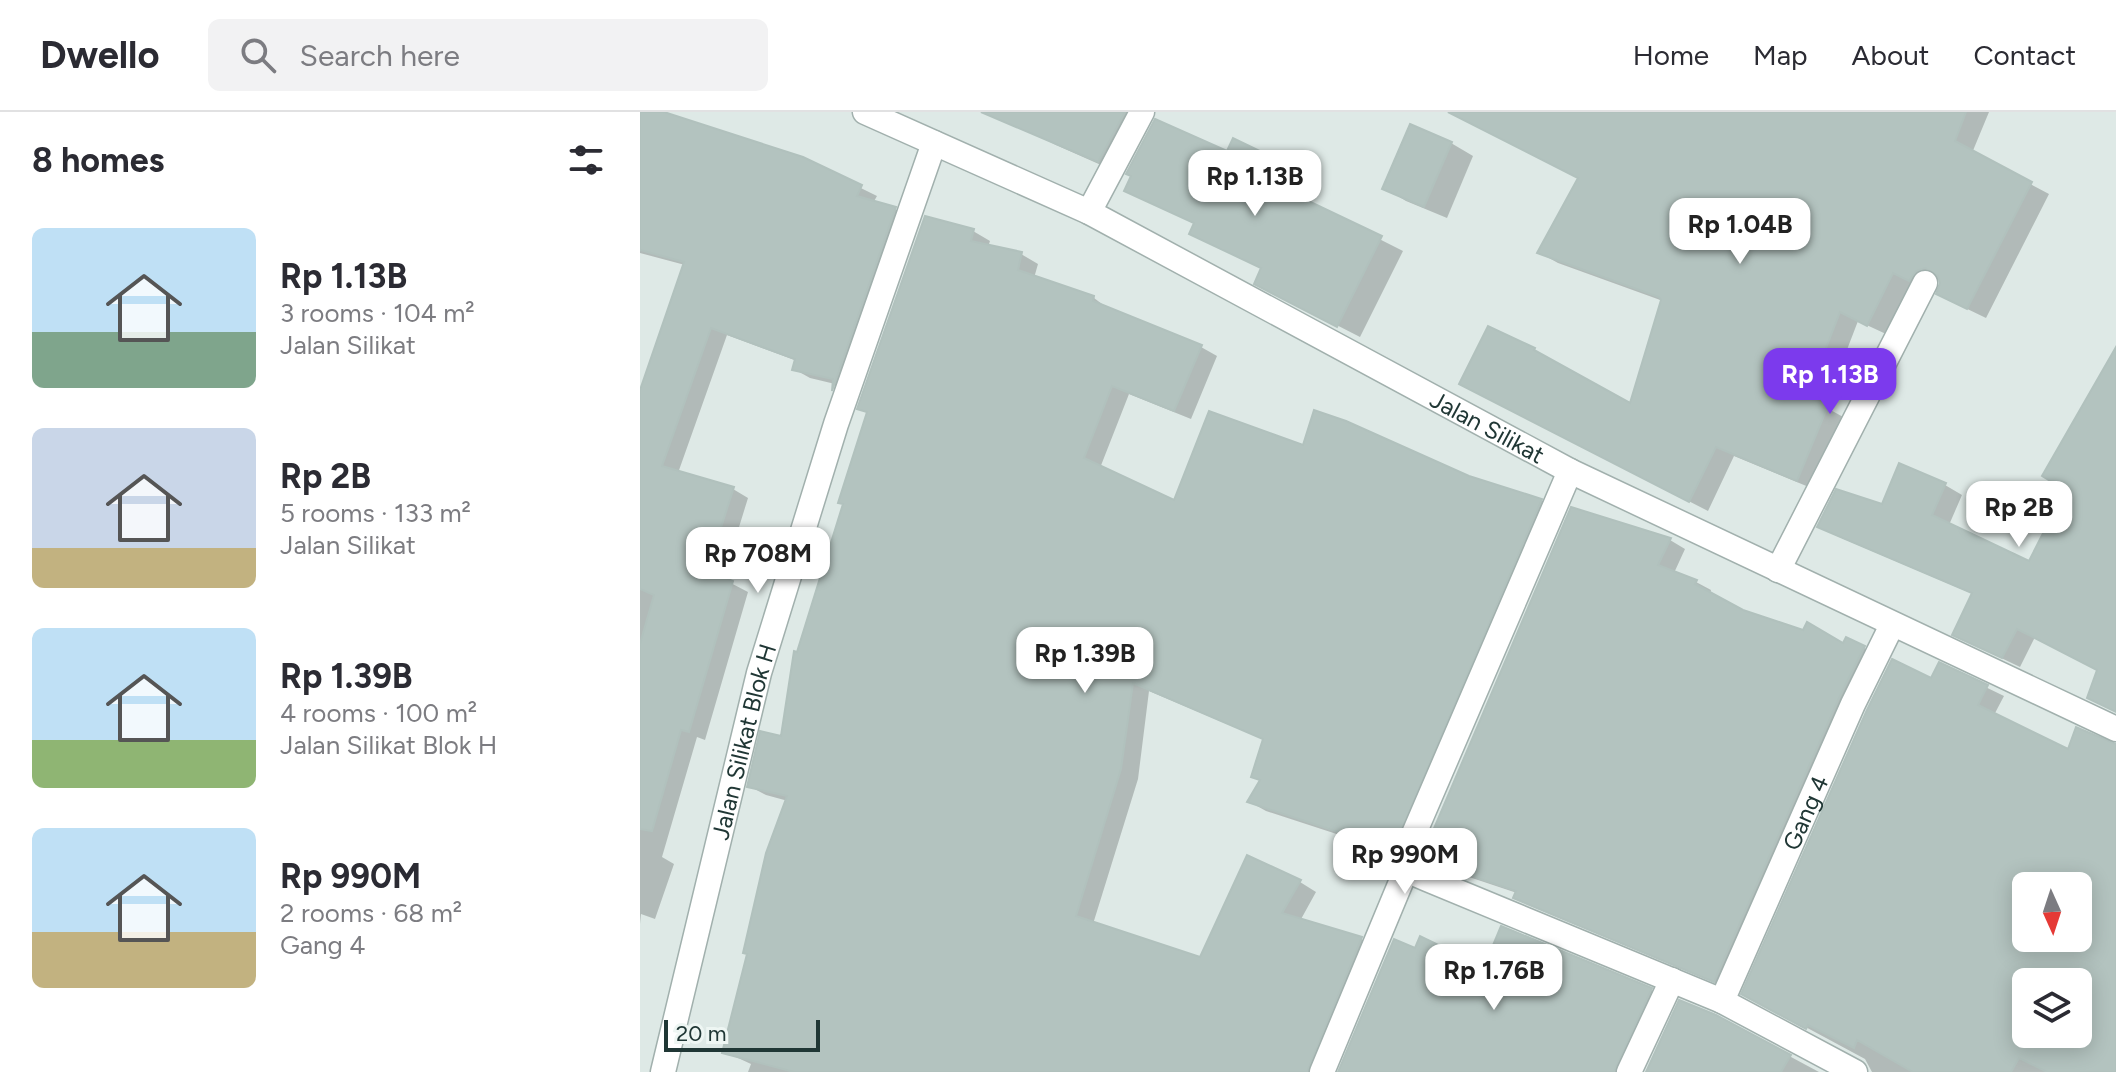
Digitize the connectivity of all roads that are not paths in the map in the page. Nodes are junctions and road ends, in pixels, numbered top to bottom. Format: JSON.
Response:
{"nodes":[{"id":1,"x":865,"y":112,"type":"edge"},
{"id":2,"x":1142,"y":112,"type":"edge"},
{"id":3,"x":934,"y":143,"type":"junction"},
{"id":4,"x":1089,"y":212,"type":"junction"},
{"id":5,"x":1925,"y":283,"type":"dead end"},
{"id":6,"x":1570,"y":471,"type":"junction"},
{"id":7,"x":1778,"y":570,"type":"junction"},
{"id":8,"x":1892,"y":625,"type":"junction"},
{"id":9,"x":2116,"y":729,"type":"edge"},
{"id":10,"x":1406,"y":870,"type":"junction"},
{"id":11,"x":1672,"y":980,"type":"junction"},
{"id":12,"x":1722,"y":1001,"type":"junction"},
{"id":13,"x":663,"y":1072,"type":"edge"},
{"id":14,"x":1322,"y":1072,"type":"edge"},
{"id":15,"x":1629,"y":1072,"type":"edge"},
{"id":16,"x":1855,"y":1072,"type":"edge"}],
"edges":[{"from":1,"to":3,"type":"street","name":"Jalan Silikat"},
{"from":2,"to":4,"type":"street"},
{"from":3,"to":4,"type":"street","name":"Jalan Silikat"},
{"from":3,"to":13,"type":"street","name":"Jalan Silikat Blok H"},
{"from":4,"to":6,"type":"street","name":"Jalan Silikat"},
{"from":5,"to":7,"type":"street"},
{"from":6,"to":7,"type":"street","name":"Jalan Silikat"},
{"from":6,"to":10,"type":"street"},
{"from":7,"to":8,"type":"street","name":"Jalan Silikat"},
{"from":8,"to":9,"type":"street","name":"Jalan Silikat"},
{"from":8,"to":12,"type":"street","name":"Gang 4"},
{"from":10,"to":11,"type":"street"},
{"from":10,"to":14,"type":"street"},
{"from":11,"to":12,"type":"street"},
{"from":11,"to":15,"type":"street"},
{"from":12,"to":16,"type":"street"}]}
